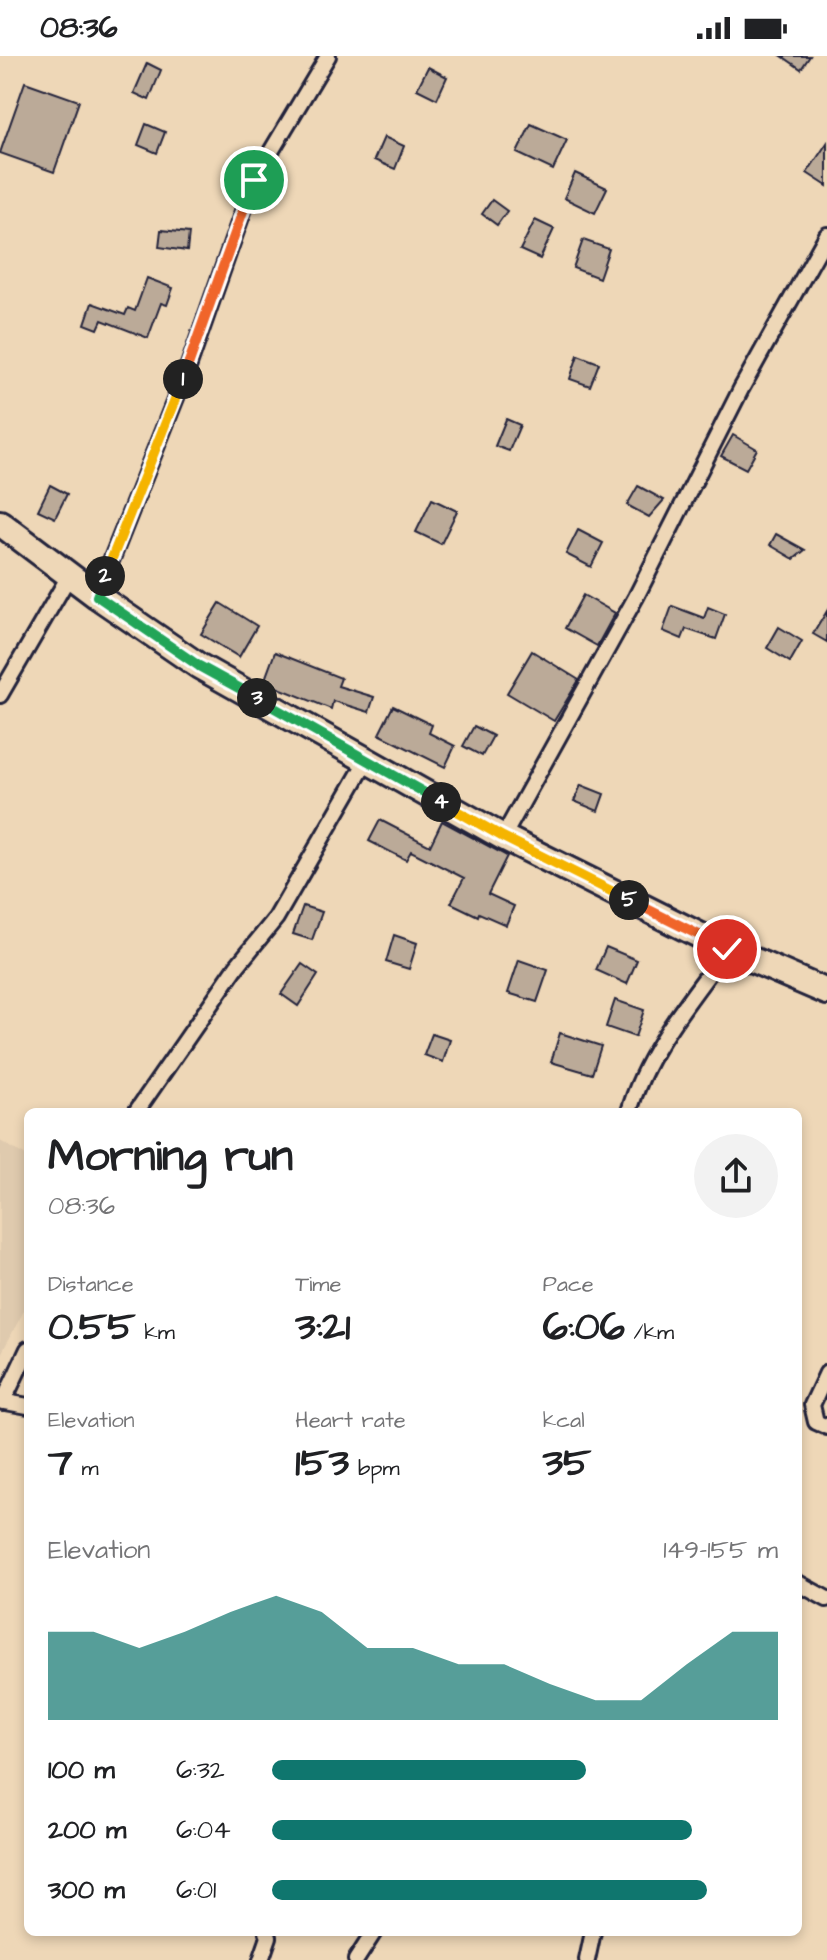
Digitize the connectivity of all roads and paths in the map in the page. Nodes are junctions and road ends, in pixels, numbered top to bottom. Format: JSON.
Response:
{"nodes":[{"id":1,"x":328,"y":56,"type":"edge"},
{"id":2,"x":827,"y":235,"type":"edge"},
{"id":3,"x":0,"y":523,"type":"edge"},
{"id":4,"x":69,"y":576,"type":"junction"},
{"id":5,"x":97,"y":596,"type":"junction"},
{"id":6,"x":0,"y":695,"type":"edge"},
{"id":7,"x":367,"y":760,"type":"junction"},
{"id":8,"x":503,"y":837,"type":"junction"},
{"id":9,"x":727,"y":949,"type":"junction"},
{"id":10,"x":827,"y":992,"type":"edge"},
{"id":11,"x":139,"y":1108,"type":"edge"},
{"id":12,"x":630,"y":1108,"type":"edge"},
{"id":13,"x":24,"y":1357,"type":"edge"},
{"id":14,"x":827,"y":1373,"type":"edge"},
{"id":15,"x":1,"y":1401,"type":"edge"},
{"id":16,"x":24,"y":1405,"type":"edge"},
{"id":17,"x":827,"y":1427,"type":"edge"},
{"id":18,"x":802,"y":1585,"type":"edge"},
{"id":19,"x":827,"y":1599,"type":"edge"},
{"id":20,"x":269,"y":1936,"type":"edge"},
{"id":21,"x":371,"y":1936,"type":"edge"},
{"id":22,"x":592,"y":1936,"type":"edge"},
{"id":23,"x":261,"y":1960,"type":"edge"},
{"id":24,"x":356,"y":1960,"type":"edge"},
{"id":25,"x":587,"y":1960,"type":"edge"}],
"edges":[{"from":1,"to":5,"type":"street"},
{"from":2,"to":8,"type":"street"},
{"from":3,"to":4,"type":"main road"},
{"from":4,"to":5,"type":"main road"},
{"from":4,"to":6,"type":"street"},
{"from":5,"to":7,"type":"main road"},
{"from":7,"to":8,"type":"main road"},
{"from":7,"to":11,"type":"street"},
{"from":8,"to":9,"type":"main road"},
{"from":9,"to":10,"type":"main road"},
{"from":9,"to":12,"type":"street"},
{"from":13,"to":15,"type":"street"},
{"from":14,"to":17,"type":"street"},
{"from":15,"to":16,"type":"street"},
{"from":18,"to":19,"type":"street"},
{"from":20,"to":23,"type":"street"},
{"from":21,"to":24,"type":"street"},
{"from":22,"to":25,"type":"street"}]}
